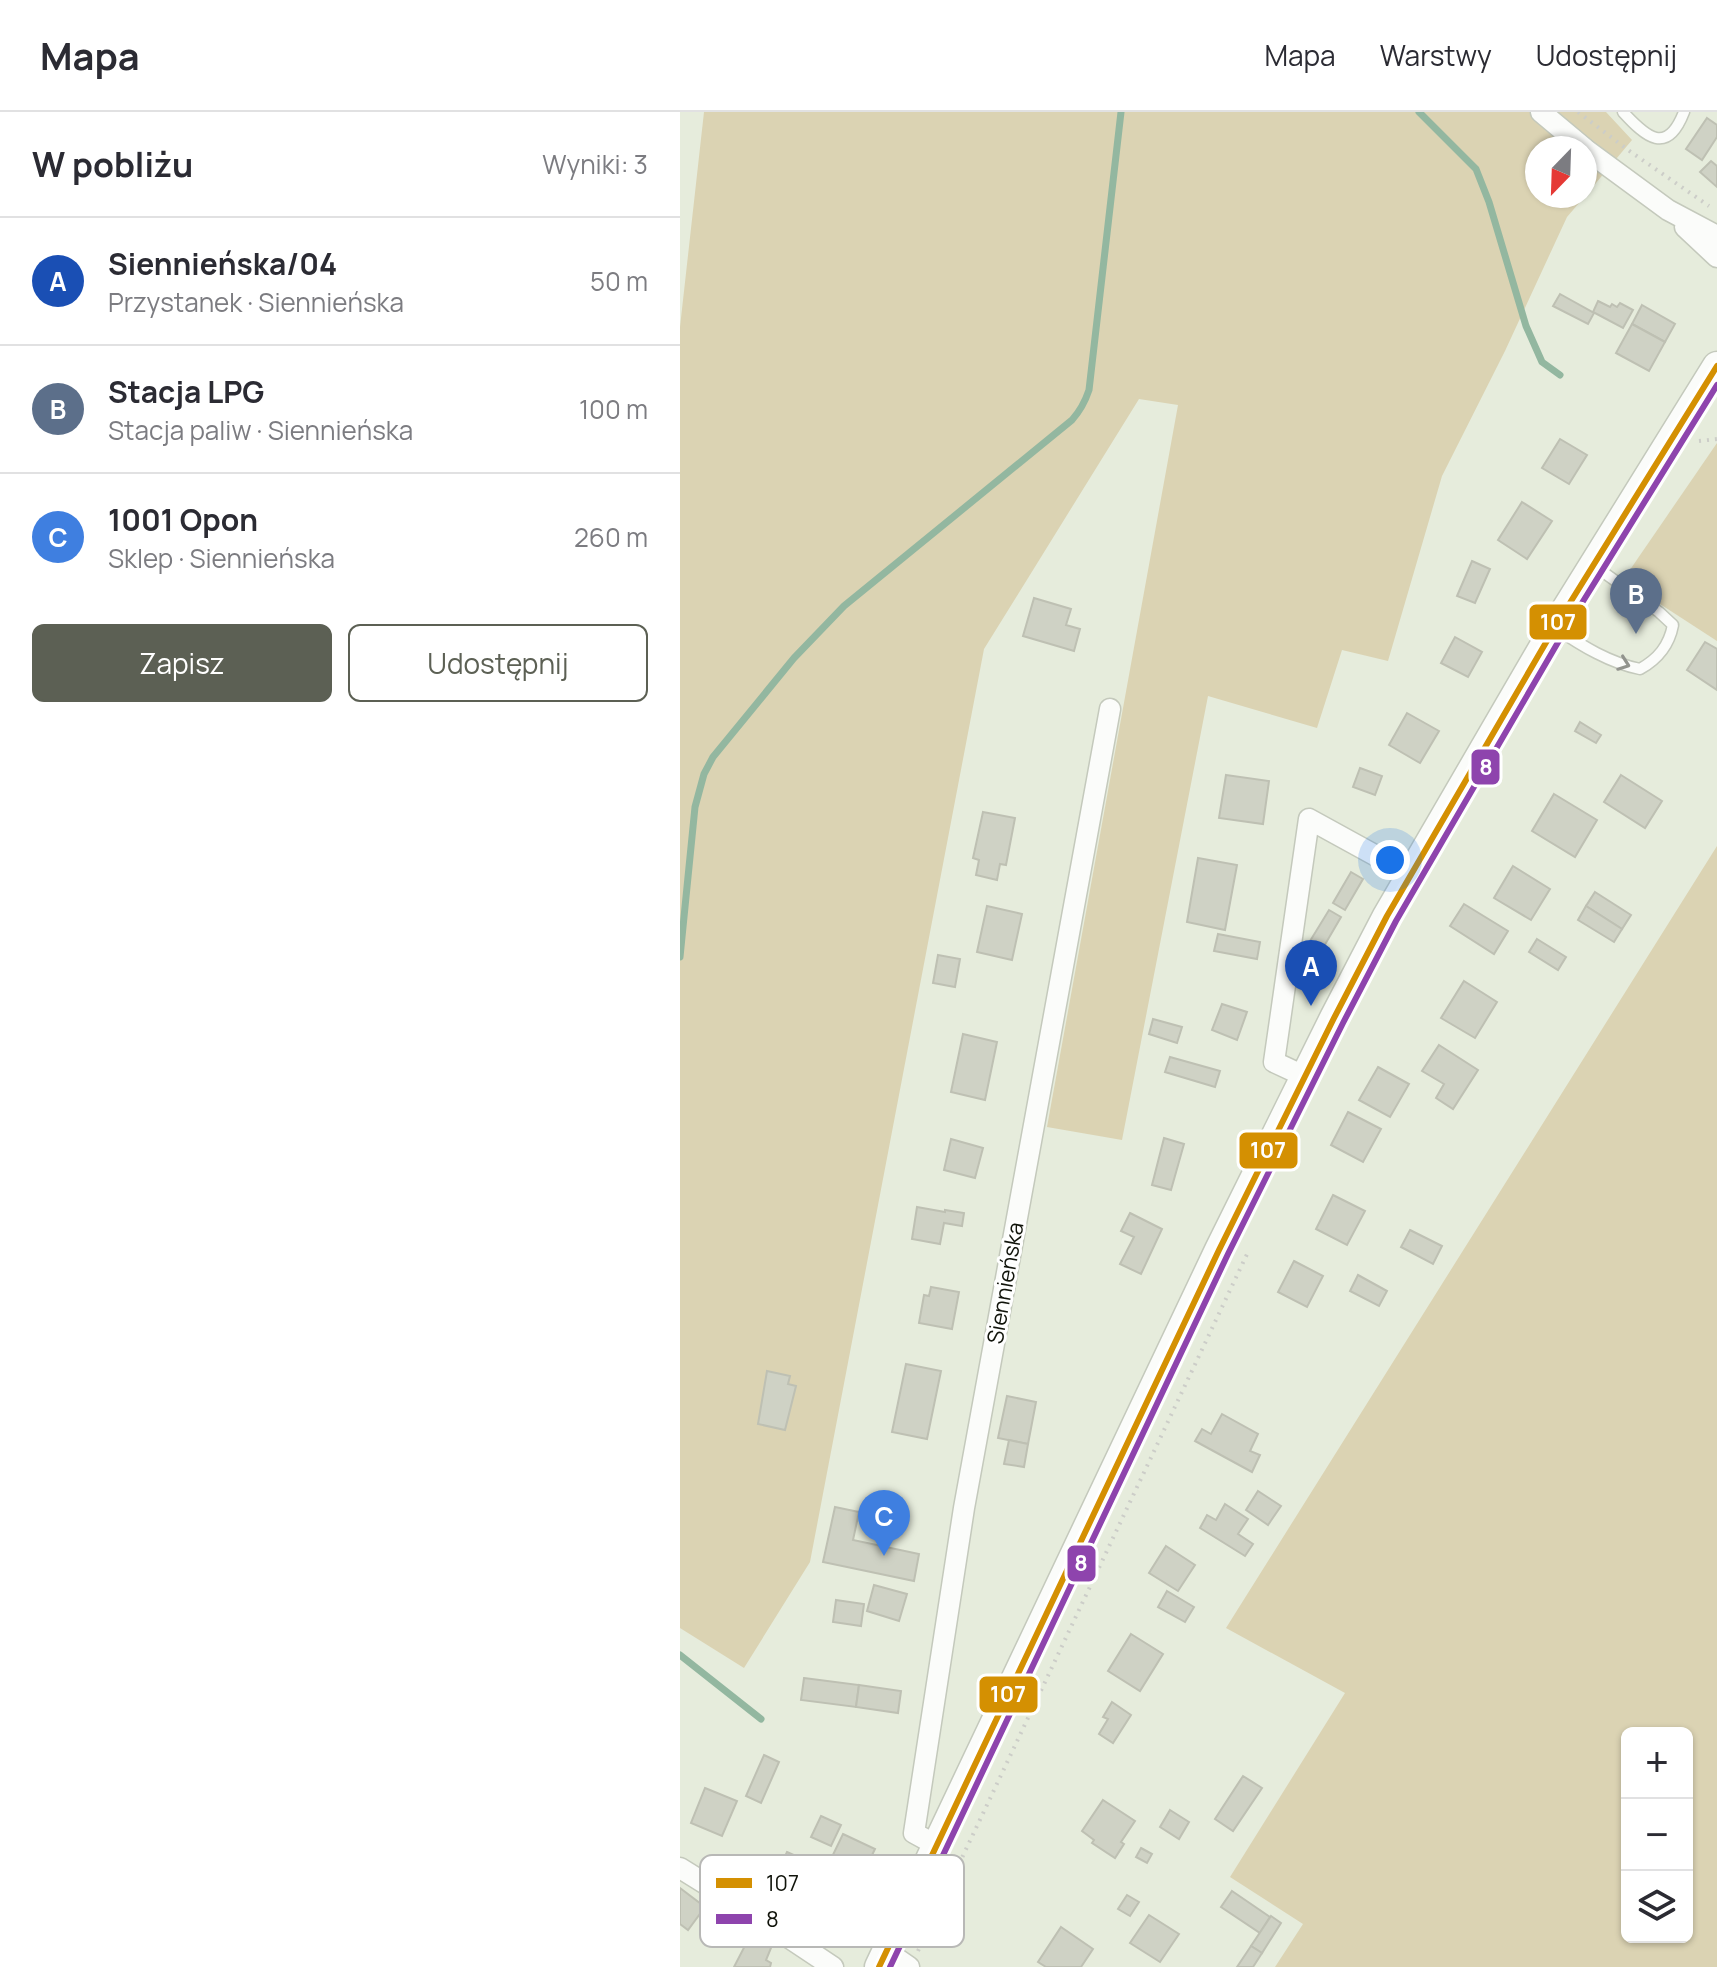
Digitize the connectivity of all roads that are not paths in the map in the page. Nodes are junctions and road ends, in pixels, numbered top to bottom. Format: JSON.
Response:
{"nodes":[{"id":1,"x":1541,"y":112,"type":"edge"},
{"id":2,"x":1623,"y":112,"type":"edge"},
{"id":3,"x":1684,"y":112,"type":"edge"},
{"id":4,"x":1570,"y":136,"type":"edge"},
{"id":5,"x":1597,"y":157,"type":"edge"},
{"id":6,"x":1668,"y":210,"type":"junction"},
{"id":7,"x":1717,"y":236,"type":"edge"},
{"id":8,"x":1717,"y":257,"type":"edge"},
{"id":9,"x":1717,"y":366,"type":"edge"},
{"id":10,"x":1593,"y":565,"type":"junction"},
{"id":11,"x":1555,"y":627,"type":"junction"},
{"id":12,"x":1110,"y":709,"type":"dead end"},
{"id":13,"x":1411,"y":875,"type":"junction"},
{"id":14,"x":1304,"y":1076,"type":"junction"},
{"id":15,"x":936,"y":1845,"type":"junction"},
{"id":16,"x":933,"y":1855,"type":"edge"},
{"id":17,"x":680,"y":1868,"type":"edge"},
{"id":18,"x":700,"y":1880,"type":"edge"},
{"id":19,"x":803,"y":1947,"type":"edge"},
{"id":20,"x":833,"y":1967,"type":"edge"}],
"edges":[{"from":1,"to":4,"type":"street"},
{"from":2,"to":3,"type":"lane"},
{"from":5,"to":6,"type":"street"},
{"from":6,"to":7,"type":"street"},
{"from":6,"to":8,"type":"street"},
{"from":9,"to":10,"type":"main road"},
{"from":10,"to":11,"type":"main road"},
{"from":11,"to":10,"type":"lane","one_way":true},
{"from":11,"to":13,"type":"main road"},
{"from":12,"to":15,"type":"street","name":"Siennieńska"},
{"from":13,"to":14,"type":"main road"},
{"from":13,"to":14,"type":"street"},
{"from":14,"to":15,"type":"main road"},
{"from":15,"to":16,"type":"main road"},
{"from":17,"to":18,"type":"street"},
{"from":19,"to":20,"type":"street"}]}
